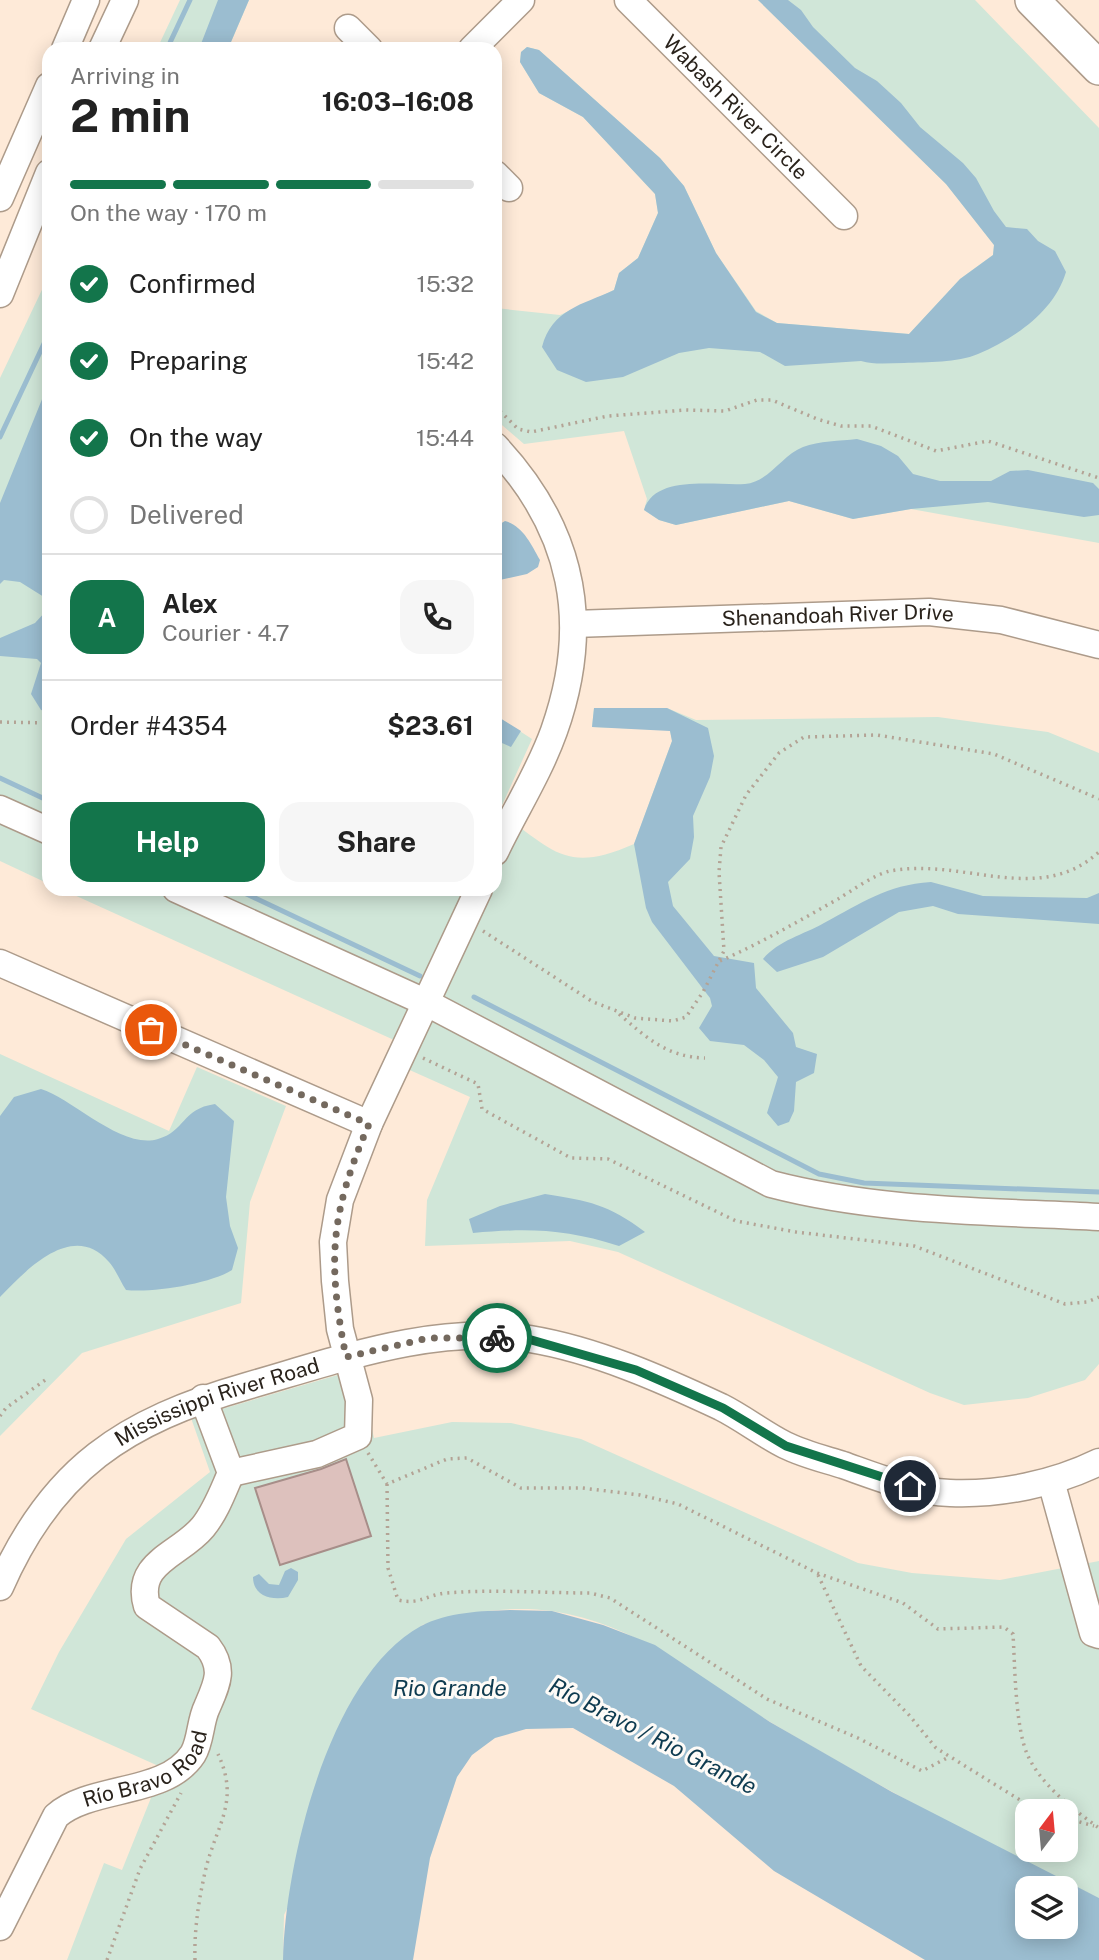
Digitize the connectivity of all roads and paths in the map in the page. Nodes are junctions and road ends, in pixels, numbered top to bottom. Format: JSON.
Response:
{"nodes":[{"id":1,"x":86,"y":0,"type":"edge"},
{"id":2,"x":125,"y":0,"type":"edge"},
{"id":3,"x":521,"y":0,"type":"edge"},
{"id":4,"x":628,"y":0,"type":"edge"},
{"id":5,"x":1032,"y":0,"type":"edge"},
{"id":6,"x":348,"y":28,"type":"dead end"},
{"id":7,"x":68,"y":42,"type":"edge"},
{"id":8,"x":105,"y":42,"type":"edge"},
{"id":9,"x":362,"y":42,"type":"edge"},
{"id":10,"x":479,"y":42,"type":"edge"},
{"id":11,"x":1099,"y":68,"type":"edge"},
{"id":12,"x":42,"y":102,"type":"edge"},
{"id":13,"x":42,"y":190,"type":"edge"},
{"id":14,"x":0,"y":198,"type":"edge"},
{"id":15,"x":844,"y":216,"type":"dead end"},
{"id":16,"x":0,"y":293,"type":"edge"},
{"id":17,"x":502,"y":413,"type":"edge"},
{"id":18,"x":502,"y":455,"type":"edge"},
{"id":19,"x":1099,"y":478,"type":"edge"},
{"id":20,"x":574,"y":624,"type":"junction"},
{"id":21,"x":1099,"y":645,"type":"edge"},
{"id":22,"x":0,"y":722,"type":"edge"},
{"id":23,"x":42,"y":723,"type":"edge"},
{"id":24,"x":1099,"y":799,"type":"edge"},
{"id":25,"x":0,"y":809,"type":"edge"},
{"id":26,"x":42,"y":828,"type":"edge"},
{"id":27,"x":502,"y":838,"type":"edge"},
{"id":28,"x":1099,"y":852,"type":"edge"},
{"id":29,"x":191,"y":896,"type":"edge"},
{"id":30,"x":476,"y":896,"type":"edge"},
{"id":31,"x":466,"y":919,"type":"junction"},
{"id":32,"x":720,"y":961,"type":"junction"},
{"id":33,"x":0,"y":963,"type":"edge"},
{"id":34,"x":427,"y":1003,"type":"junction"},
{"id":35,"x":614,"y":1010,"type":"junction"},
{"id":36,"x":405,"y":1049,"type":"junction"},
{"id":37,"x":705,"y":1058,"type":"dead end"},
{"id":38,"x":369,"y":1124,"type":"junction"},
{"id":39,"x":1099,"y":1217,"type":"edge"},
{"id":40,"x":1099,"y":1297,"type":"edge"},
{"id":41,"x":346,"y":1357,"type":"junction"},
{"id":42,"x":48,"y":1378,"type":"dead end"},
{"id":43,"x":202,"y":1398,"type":"junction"},
{"id":44,"x":0,"y":1416,"type":"edge"},
{"id":45,"x":358,"y":1436,"type":"junction"},
{"id":46,"x":1099,"y":1462,"type":"edge"},
{"id":47,"x":231,"y":1473,"type":"junction"},
{"id":48,"x":1051,"y":1481,"type":"junction"},
{"id":49,"x":387,"y":1484,"type":"junction"},
{"id":50,"x":817,"y":1573,"type":"junction"},
{"id":51,"x":0,"y":1587,"type":"edge"},
{"id":52,"x":1099,"y":1635,"type":"edge"},
{"id":53,"x":195,"y":1745,"type":"junction"},
{"id":54,"x":947,"y":1758,"type":"junction"},
{"id":55,"x":1022,"y":1799,"type":"edge"},
{"id":56,"x":1078,"y":1822,"type":"edge"},
{"id":57,"x":1098,"y":1828,"type":"edge"},
{"id":58,"x":0,"y":1927,"type":"edge"},
{"id":59,"x":107,"y":1960,"type":"edge"},
{"id":60,"x":195,"y":1960,"type":"edge"}],
"edges":[{"from":1,"to":7,"type":"street"},
{"from":2,"to":8,"type":"street"},
{"from":3,"to":10,"type":"street"},
{"from":4,"to":15,"type":"street","name":"Wabash River Circle"},
{"from":5,"to":11,"type":"main road"},
{"from":6,"to":9,"type":"street"},
{"from":12,"to":14,"type":"street"},
{"from":13,"to":16,"type":"street"},
{"from":17,"to":19,"type":"path"},
{"from":18,"to":20,"type":"street"},
{"from":20,"to":21,"type":"street","name":"Shenandoah River Drive"},
{"from":20,"to":27,"type":"street"},
{"from":22,"to":23,"type":"path"},
{"from":24,"to":32,"type":"path"},
{"from":25,"to":26,"type":"street"},
{"from":28,"to":32,"type":"path"},
{"from":29,"to":34,"type":"street"},
{"from":30,"to":31,"type":"street"},
{"from":31,"to":34,"type":"street"},
{"from":31,"to":35,"type":"path"},
{"from":32,"to":35,"type":"path"},
{"from":33,"to":38,"type":"street"},
{"from":34,"to":36,"type":"street"},
{"from":34,"to":39,"type":"street"},
{"from":35,"to":37,"type":"path"},
{"from":36,"to":38,"type":"street"},
{"from":36,"to":40,"type":"path"},
{"from":38,"to":41,"type":"street"},
{"from":41,"to":43,"type":"street","name":"Mississippi River Road"},
{"from":41,"to":45,"type":"street"},
{"from":41,"to":48,"type":"street","name":"Mississippi River Road"},
{"from":42,"to":44,"type":"path"},
{"from":43,"to":47,"type":"street"},
{"from":43,"to":51,"type":"street","name":"Mississippi River Road"},
{"from":45,"to":47,"type":"street"},
{"from":45,"to":49,"type":"path"},
{"from":46,"to":48,"type":"street","name":"Mississippi River Road"},
{"from":47,"to":53,"type":"street","name":"Río Bravo Road"},
{"from":48,"to":52,"type":"street"},
{"from":49,"to":50,"type":"path"},
{"from":49,"to":54,"type":"path"},
{"from":50,"to":54,"type":"path"},
{"from":50,"to":57,"type":"path"},
{"from":53,"to":58,"type":"street","name":"Río Bravo Road"},
{"from":53,"to":59,"type":"path"},
{"from":53,"to":60,"type":"path"},
{"from":54,"to":55,"type":"path"},
{"from":56,"to":57,"type":"path"}]}
